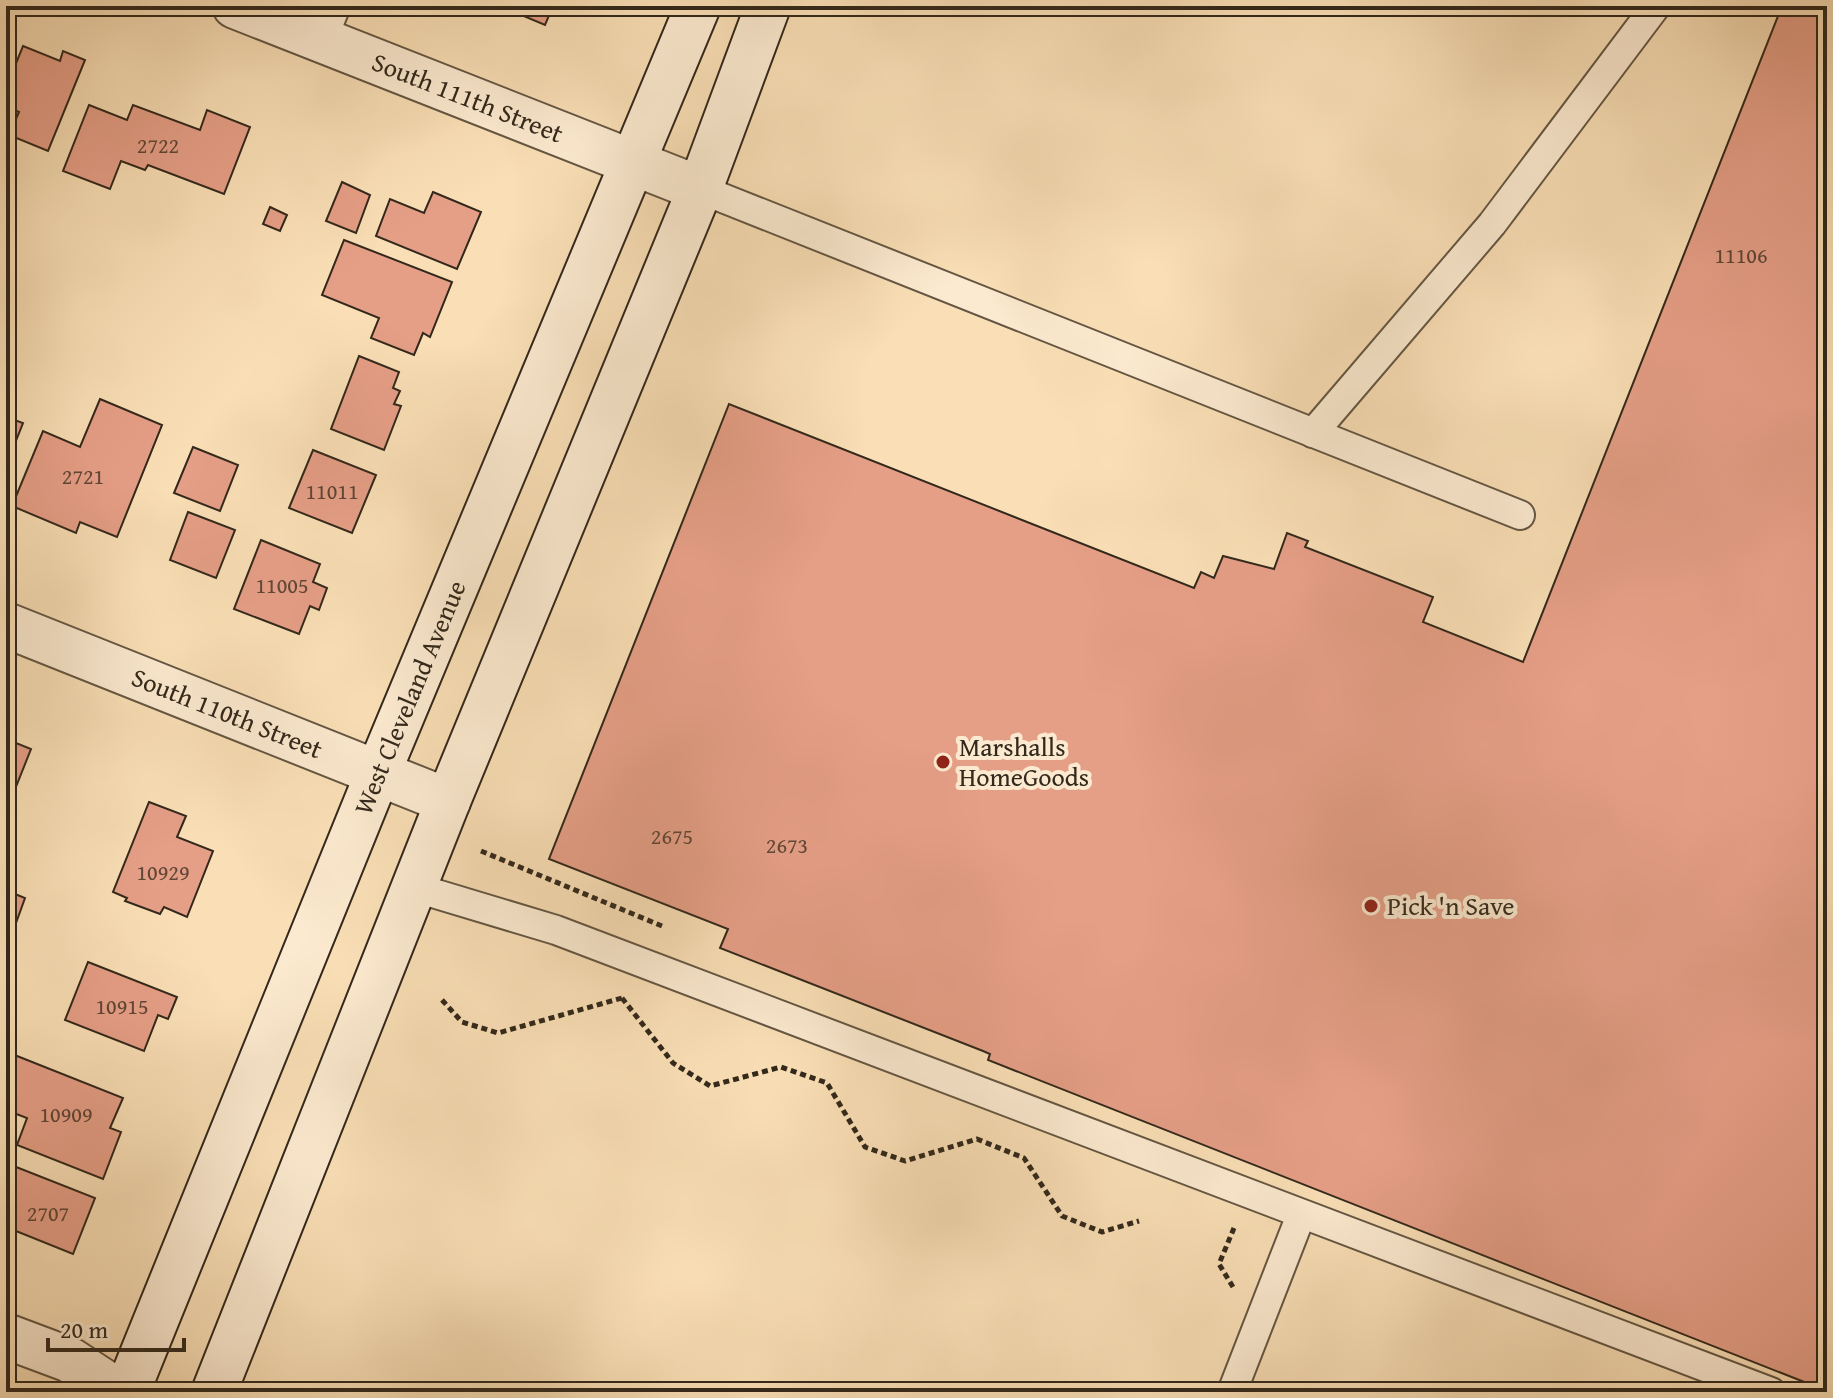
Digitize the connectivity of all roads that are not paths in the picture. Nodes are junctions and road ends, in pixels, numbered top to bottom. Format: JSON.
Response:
{"nodes":[{"id":1,"x":235,"y":6,"type":"edge"},
{"id":2,"x":698,"y":6,"type":"edge"},
{"id":3,"x":768,"y":6,"type":"edge"},
{"id":4,"x":1656,"y":6,"type":"edge"},
{"id":5,"x":329,"y":23,"type":"edge"},
{"id":6,"x":631,"y":162,"type":"junction"},
{"id":7,"x":700,"y":189,"type":"junction"},
{"id":8,"x":1313,"y":433,"type":"junction"},
{"id":9,"x":1520,"y":515,"type":"dead end"},
{"id":10,"x":6,"y":625,"type":"edge"},
{"id":11,"x":378,"y":773,"type":"junction"},
{"id":12,"x":448,"y":801,"type":"junction"},
{"id":13,"x":413,"y":887,"type":"junction"},
{"id":14,"x":1301,"y":1215,"type":"junction"},
{"id":15,"x":6,"y":1336,"type":"edge"},
{"id":16,"x":119,"y":1392,"type":"edge"},
{"id":17,"x":127,"y":1392,"type":"edge"},
{"id":18,"x":214,"y":1392,"type":"edge"},
{"id":19,"x":1232,"y":1392,"type":"edge"},
{"id":20,"x":1771,"y":1392,"type":"edge"}],
"edges":[{"from":1,"to":5,"type":"main road","name":"South 111th Street"},
{"from":2,"to":6,"type":"main road","name":"West Cleveland Avenue"},
{"from":3,"to":7,"type":"main road"},
{"from":4,"to":8,"type":"lane"},
{"from":5,"to":6,"type":"main road","name":"South 111th Street"},
{"from":6,"to":7,"type":"main road","name":"South 111th Street"},
{"from":6,"to":11,"type":"main road","name":"West Cleveland Avenue"},
{"from":7,"to":8,"type":"lane"},
{"from":7,"to":12,"type":"main road"},
{"from":8,"to":9,"type":"lane"},
{"from":10,"to":11,"type":"main road","name":"South 110th Street"},
{"from":11,"to":12,"type":"main road","name":"South 110th Street"},
{"from":11,"to":17,"type":"main road","name":"West Cleveland Avenue"},
{"from":12,"to":13,"type":"main road"},
{"from":13,"to":14,"type":"lane"},
{"from":13,"to":18,"type":"main road"},
{"from":14,"to":19,"type":"lane"},
{"from":14,"to":20,"type":"lane"},
{"from":15,"to":16,"type":"main road"}]}
